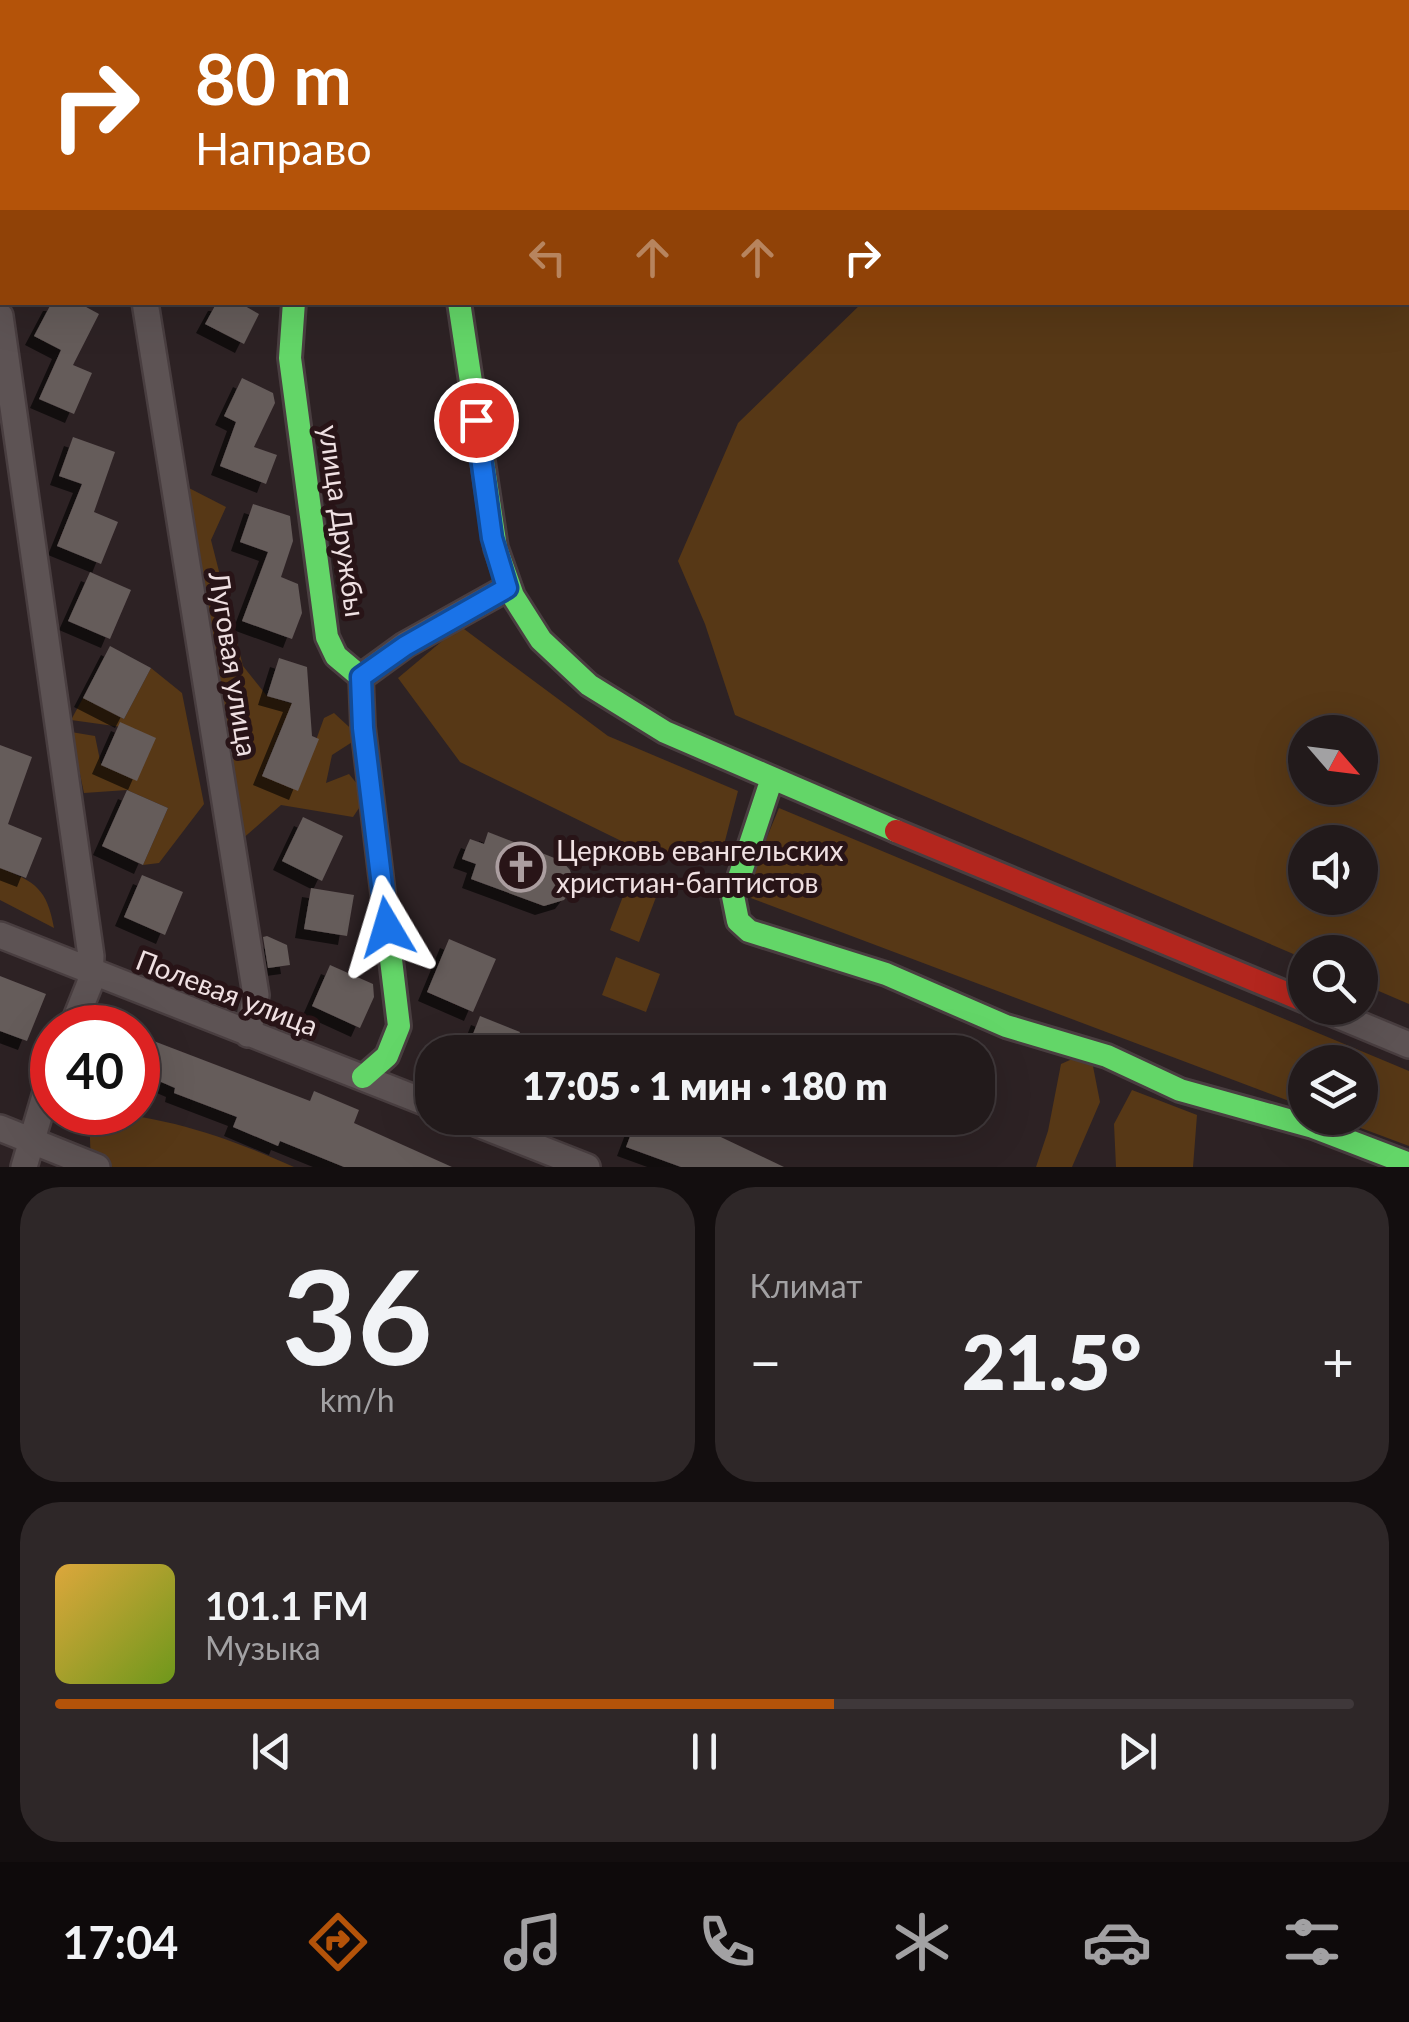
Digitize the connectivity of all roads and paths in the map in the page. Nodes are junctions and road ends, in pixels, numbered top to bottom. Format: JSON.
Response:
{"nodes":[{"id":1,"x":145,"y":305,"type":"edge"},
{"id":2,"x":294,"y":305,"type":"edge"},
{"id":3,"x":460,"y":305,"type":"edge"},
{"id":4,"x":0,"y":316,"type":"edge"},
{"id":5,"x":507,"y":588,"type":"junction"},
{"id":6,"x":361,"y":677,"type":"junction"},
{"id":7,"x":771,"y":780,"type":"junction"},
{"id":8,"x":0,"y":935,"type":"edge"},
{"id":9,"x":92,"y":972,"type":"junction"},
{"id":10,"x":1288,"y":994,"type":"edge"},
{"id":11,"x":80,"y":1005,"type":"edge"},
{"id":12,"x":1361,"y":1025,"type":"edge"},
{"id":13,"x":248,"y":1034,"type":"junction"},
{"id":14,"x":1409,"y":1045,"type":"edge"},
{"id":15,"x":362,"y":1078,"type":"junction"},
{"id":16,"x":415,"y":1099,"type":"edge"},
{"id":17,"x":0,"y":1128,"type":"edge"},
{"id":18,"x":34,"y":1135,"type":"edge"},
{"id":19,"x":506,"y":1135,"type":"edge"},
{"id":20,"x":32,"y":1141,"type":"junction"},
{"id":21,"x":1407,"y":1163,"type":"edge"},
{"id":22,"x":24,"y":1167,"type":"edge"},
{"id":23,"x":97,"y":1167,"type":"edge"},
{"id":24,"x":587,"y":1167,"type":"edge"}],
"edges":[{"from":1,"to":13,"type":"street","name":"Луговая улица"},
{"from":2,"to":6,"type":"street","name":"улица Дружбы"},
{"from":3,"to":5,"type":"street"},
{"from":4,"to":9,"type":"street"},
{"from":5,"to":6,"type":"street"},
{"from":5,"to":7,"type":"street"},
{"from":6,"to":15,"type":"street"},
{"from":7,"to":10,"type":"street"},
{"from":7,"to":21,"type":"street"},
{"from":8,"to":9,"type":"street","name":"Полевая улица"},
{"from":9,"to":11,"type":"street"},
{"from":9,"to":13,"type":"street","name":"Полевая улица"},
{"from":12,"to":14,"type":"street"},
{"from":13,"to":15,"type":"street","name":"Полевая улица"},
{"from":15,"to":16,"type":"street","name":"Полевая улица"},
{"from":17,"to":20,"type":"street"},
{"from":18,"to":20,"type":"street"},
{"from":19,"to":24,"type":"street"},
{"from":20,"to":22,"type":"street"},
{"from":20,"to":23,"type":"street"}]}
